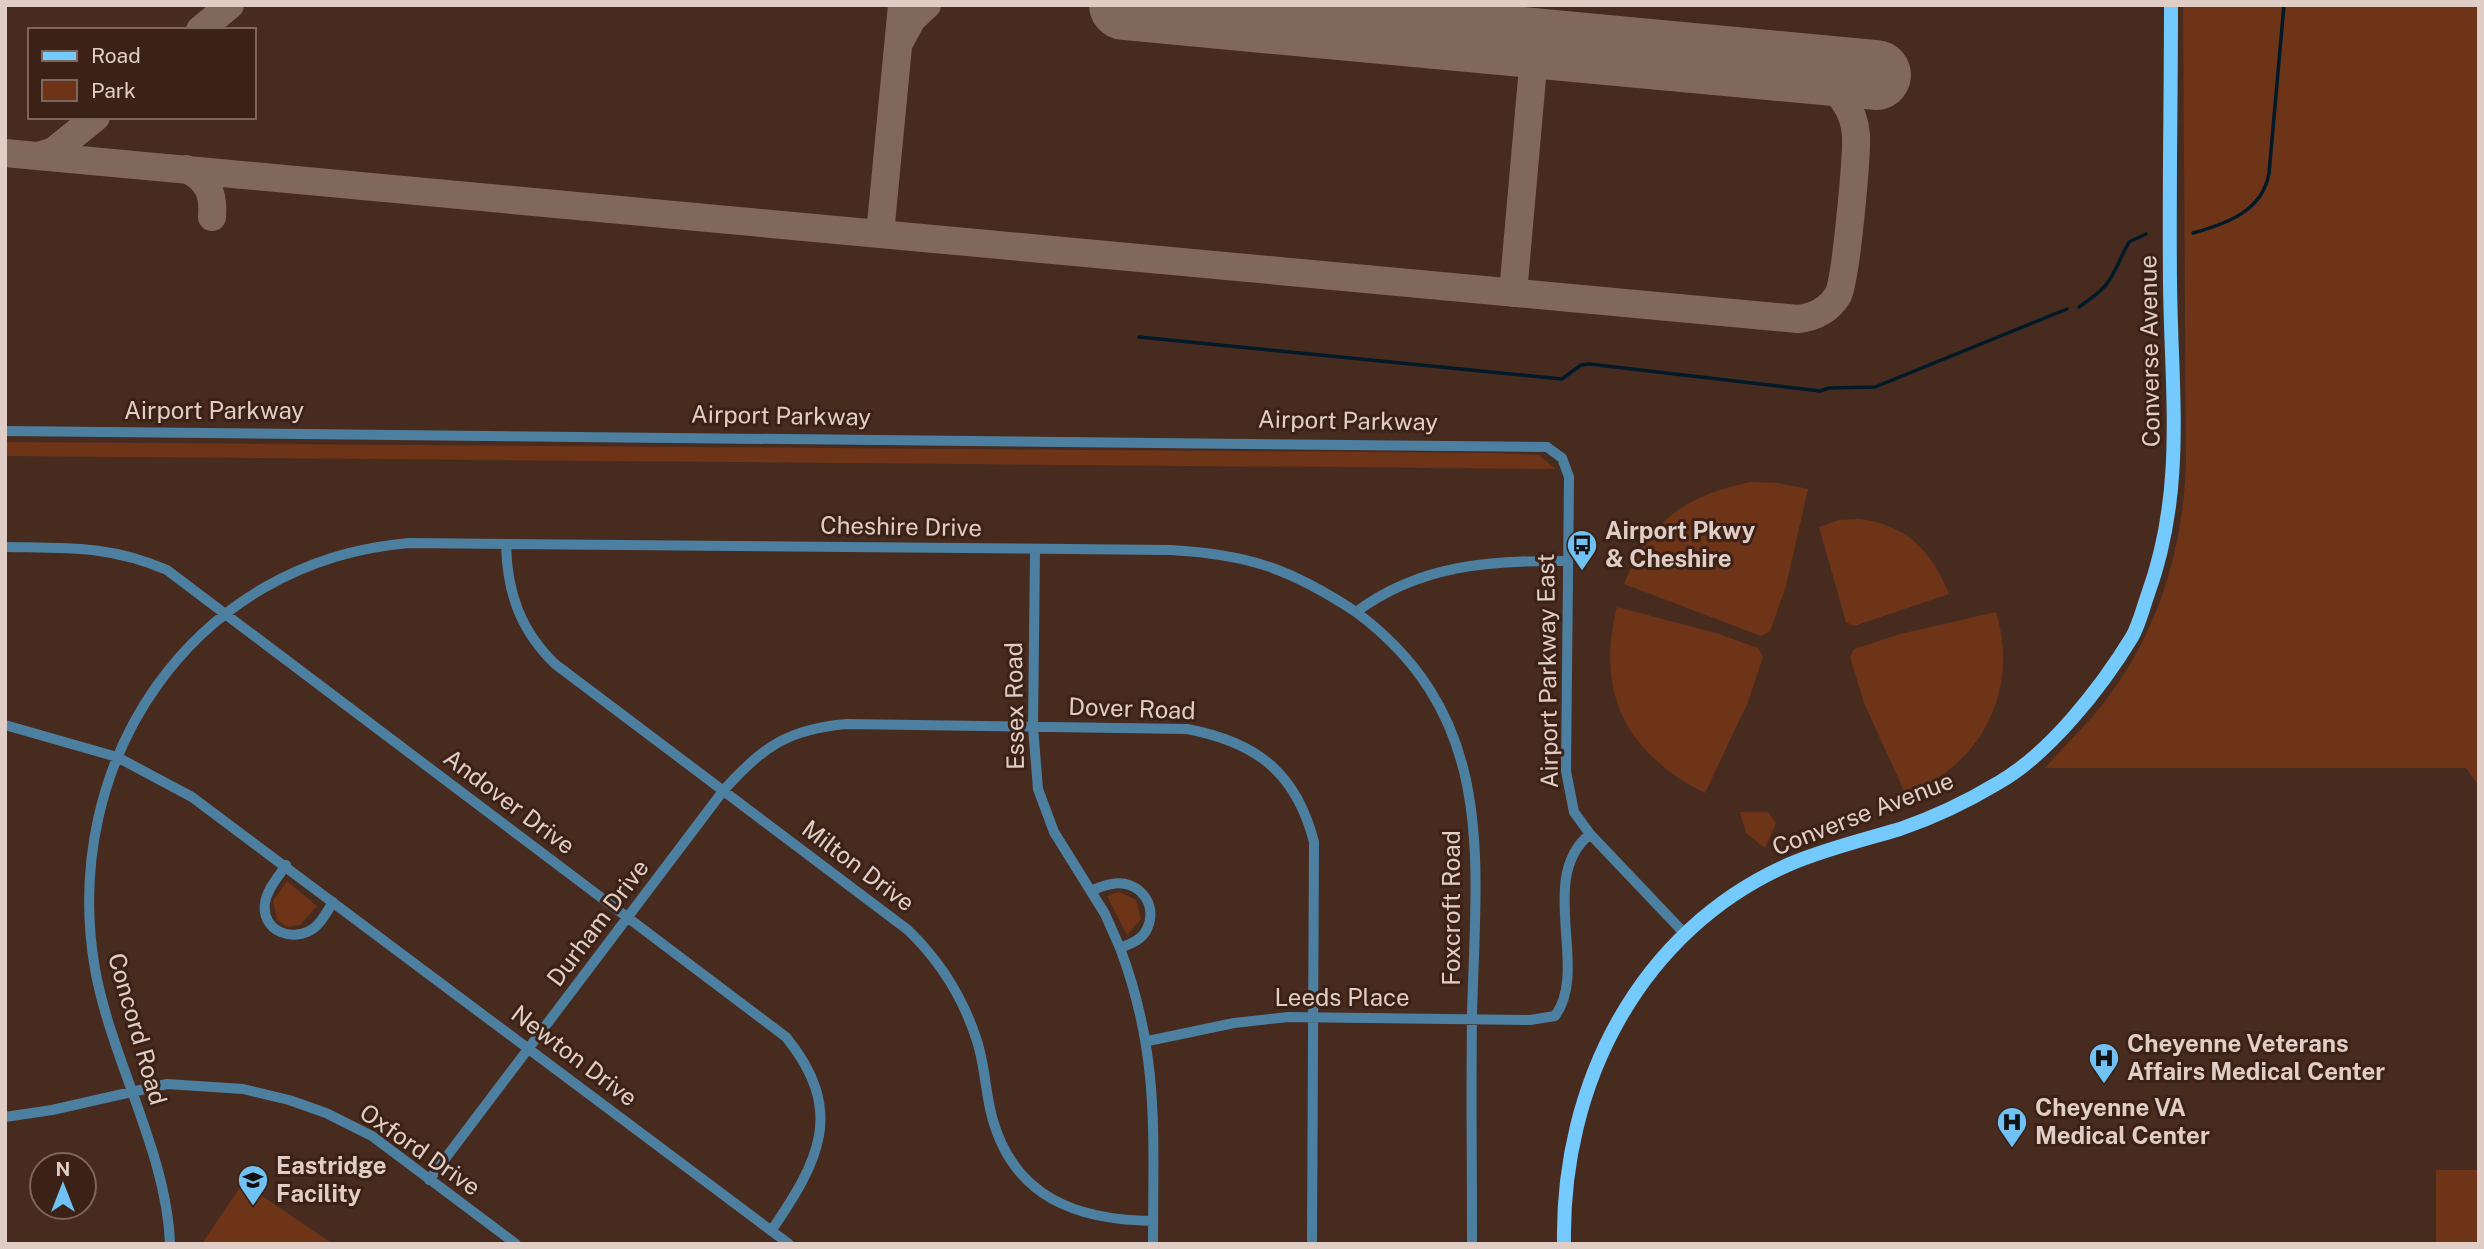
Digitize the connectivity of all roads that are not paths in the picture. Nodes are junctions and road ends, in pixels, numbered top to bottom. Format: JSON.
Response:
{"nodes":[{"id":1,"x":2171,"y":5,"type":"edge"},
{"id":2,"x":5,"y":431,"type":"edge"},
{"id":3,"x":1555,"y":451,"type":"joint"},
{"id":4,"x":506,"y":544,"type":"junction"},
{"id":5,"x":5,"y":547,"type":"edge"},
{"id":6,"x":1035,"y":550,"type":"junction"},
{"id":7,"x":1567,"y":561,"type":"junction"},
{"id":8,"x":225,"y":611,"type":"junction"},
{"id":9,"x":1356,"y":612,"type":"junction"},
{"id":10,"x":5,"y":725,"type":"edge"},
{"id":11,"x":1033,"y":727,"type":"junction"},
{"id":12,"x":117,"y":757,"type":"junction"},
{"id":13,"x":723,"y":790,"type":"junction"},
{"id":14,"x":1590,"y":834,"type":"junction"},
{"id":15,"x":286,"y":865,"type":"junction"},
{"id":16,"x":1091,"y":891,"type":"junction"},
{"id":17,"x":334,"y":902,"type":"junction"},
{"id":18,"x":628,"y":920,"type":"junction"},
{"id":19,"x":1686,"y":935,"type":"junction"},
{"id":20,"x":1121,"y":948,"type":"junction"},
{"id":21,"x":1314,"y":1017,"type":"junction"},
{"id":22,"x":1472,"y":1019,"type":"junction"},
{"id":23,"x":1148,"y":1041,"type":"junction"},
{"id":24,"x":528,"y":1048,"type":"junction"},
{"id":25,"x":131,"y":1090,"type":"junction"},
{"id":26,"x":5,"y":1117,"type":"edge"},
{"id":27,"x":429,"y":1180,"type":"junction"},
{"id":28,"x":1153,"y":1221,"type":"junction"},
{"id":29,"x":771,"y":1230,"type":"junction"},
{"id":30,"x":170,"y":1244,"type":"edge"},
{"id":31,"x":516,"y":1244,"type":"edge"},
{"id":32,"x":789,"y":1244,"type":"edge"},
{"id":33,"x":1153,"y":1244,"type":"edge"},
{"id":34,"x":1312,"y":1244,"type":"edge"},
{"id":35,"x":1472,"y":1244,"type":"edge"},
{"id":36,"x":1564,"y":1244,"type":"edge"}],
"edges":[{"from":1,"to":19,"type":"main road","name":"Converse Avenue"},
{"from":2,"to":3,"type":"street","name":"Airport Parkway"},
{"from":3,"to":7,"type":"street","name":"Airport Parkway East"},
{"from":4,"to":6,"type":"street","name":"Cheshire Drive"},
{"from":4,"to":8,"type":"street","name":"Cheshire Drive"},
{"from":4,"to":13,"type":"street","name":"Milton Drive"},
{"from":5,"to":8,"type":"street","name":"Andover Drive"},
{"from":6,"to":9,"type":"street","name":"Cheshire Drive"},
{"from":6,"to":11,"type":"street","name":"Essex Road"},
{"from":7,"to":9,"type":"street"},
{"from":7,"to":14,"type":"street","name":"Airport Parkway East"},
{"from":8,"to":12,"type":"street","name":"Concord Road"},
{"from":8,"to":18,"type":"street","name":"Andover Drive"},
{"from":9,"to":22,"type":"street","name":"Foxcroft Road"},
{"from":10,"to":12,"type":"street","name":"Newton Drive"},
{"from":11,"to":13,"type":"street","name":"Dover Road"},
{"from":11,"to":16,"type":"street","name":"Essex Road"},
{"from":11,"to":21,"type":"street","name":"Dover Road"},
{"from":12,"to":15,"type":"street","name":"Newton Drive"},
{"from":12,"to":25,"type":"street","name":"Concord Road"},
{"from":13,"to":18,"type":"street","name":"Durham Drive"},
{"from":13,"to":28,"type":"street","name":"Milton Drive"},
{"from":14,"to":19,"type":"street","name":"Airport Parkway East"},
{"from":14,"to":22,"type":"street","name":"Leeds Place"},
{"from":15,"to":17,"type":"street","name":"Newton Drive"},
{"from":15,"to":17,"type":"street"},
{"from":16,"to":20,"type":"street","name":"Essex Road"},
{"from":16,"to":20,"type":"street"},
{"from":17,"to":24,"type":"street","name":"Newton Drive"},
{"from":18,"to":24,"type":"street","name":"Durham Drive"},
{"from":18,"to":29,"type":"street","name":"Andover Drive"},
{"from":19,"to":36,"type":"main road","name":"Converse Avenue"},
{"from":20,"to":23,"type":"street","name":"Essex Road"},
{"from":21,"to":22,"type":"street","name":"Leeds Place"},
{"from":21,"to":23,"type":"street","name":"Leeds Place"},
{"from":21,"to":34,"type":"street","name":"Dover Road"},
{"from":22,"to":35,"type":"street","name":"Foxcroft Road"},
{"from":23,"to":28,"type":"street","name":"Essex Road"},
{"from":24,"to":27,"type":"street","name":"Durham Drive"},
{"from":24,"to":29,"type":"street","name":"Newton Drive"},
{"from":25,"to":26,"type":"street","name":"Oxford Drive"},
{"from":25,"to":27,"type":"street","name":"Oxford Drive"},
{"from":25,"to":30,"type":"street","name":"Concord Road"},
{"from":27,"to":31,"type":"street","name":"Oxford Drive"},
{"from":28,"to":33,"type":"street","name":"Essex Road"},
{"from":29,"to":32,"type":"street","name":"Newton Drive"}]}
